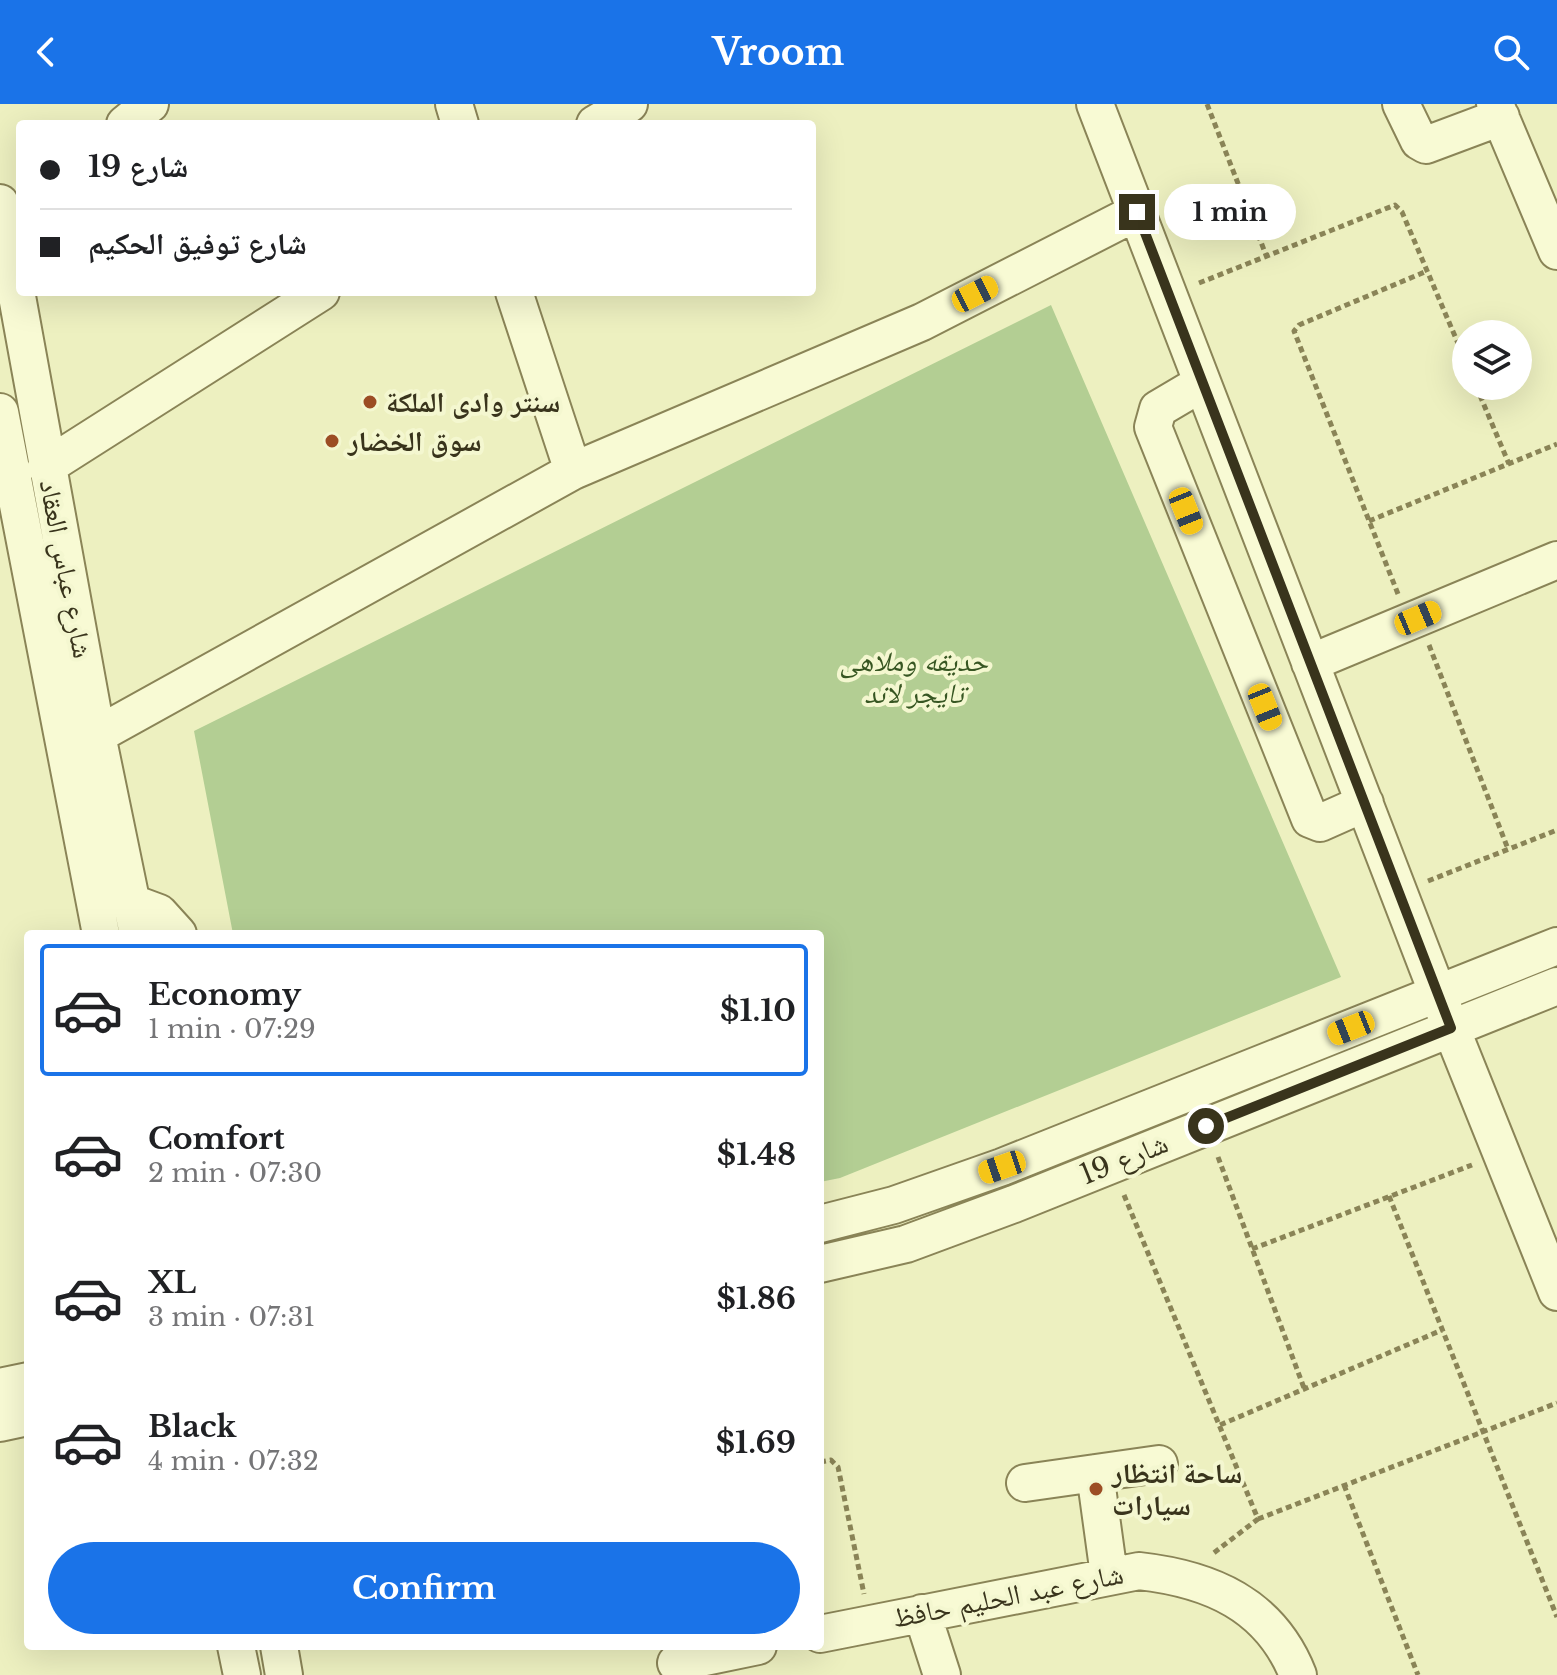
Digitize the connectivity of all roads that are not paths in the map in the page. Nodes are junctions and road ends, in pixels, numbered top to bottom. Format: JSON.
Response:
{"nodes":[{"id":1,"x":150,"y":104,"type":"edge"},
{"id":2,"x":629,"y":104,"type":"edge"},
{"id":3,"x":1095,"y":104,"type":"edge"},
{"id":4,"x":1401,"y":104,"type":"edge"},
{"id":5,"x":1498,"y":111,"type":"edge"},
{"id":6,"x":130,"y":120,"type":"edge"},
{"id":7,"x":602,"y":120,"type":"edge"},
{"id":8,"x":8,"y":210,"type":"edge"},
{"id":9,"x":1137,"y":212,"type":"junction"},
{"id":10,"x":1557,"y":251,"type":"edge"},
{"id":11,"x":16,"y":264,"type":"edge"},
{"id":12,"x":21,"y":296,"type":"edge"},
{"id":13,"x":315,"y":296,"type":"edge"},
{"id":14,"x":515,"y":296,"type":"edge"},
{"id":15,"x":1202,"y":383,"type":"junction"},
{"id":16,"x":0,"y":412,"type":"edge"},
{"id":17,"x":46,"y":467,"type":"junction"},
{"id":18,"x":573,"y":471,"type":"junction"},
{"id":19,"x":1557,"y":560,"type":"edge"},
{"id":20,"x":1310,"y":663,"type":"junction"},
{"id":21,"x":97,"y":735,"type":"junction"},
{"id":22,"x":1365,"y":803,"type":"junction"},
{"id":23,"x":135,"y":918,"type":"edge"},
{"id":24,"x":100,"y":930,"type":"edge"},
{"id":25,"x":174,"y":930,"type":"edge"},
{"id":26,"x":1557,"y":946,"type":"edge"},
{"id":27,"x":1557,"y":986,"type":"edge"},
{"id":28,"x":1438,"y":994,"type":"junction"},
{"id":29,"x":1451,"y":1028,"type":"junction"},
{"id":30,"x":824,"y":1223,"type":"edge"},
{"id":31,"x":824,"y":1263,"type":"edge"},
{"id":32,"x":1557,"y":1292,"type":"edge"},
{"id":33,"x":24,"y":1382,"type":"edge"},
{"id":34,"x":0,"y":1387,"type":"edge"},
{"id":35,"x":24,"y":1418,"type":"edge"},
{"id":36,"x":0,"y":1423,"type":"edge"},
{"id":37,"x":1159,"y":1464,"type":"dead end"},
{"id":38,"x":1095,"y":1473,"type":"junction"},
{"id":39,"x":1025,"y":1483,"type":"dead end"},
{"id":40,"x":1109,"y":1575,"type":"junction"},
{"id":41,"x":922,"y":1613,"type":"junction"},
{"id":42,"x":824,"y":1633,"type":"edge"},
{"id":43,"x":237,"y":1650,"type":"edge"},
{"id":44,"x":280,"y":1650,"type":"edge"},
{"id":45,"x":736,"y":1650,"type":"edge"},
{"id":46,"x":675,"y":1661,"type":"edge"},
{"id":47,"x":242,"y":1675,"type":"edge"},
{"id":48,"x":284,"y":1675,"type":"edge"},
{"id":49,"x":942,"y":1675,"type":"edge"},
{"id":50,"x":1298,"y":1675,"type":"edge"}],
"edges":[{"from":1,"to":6,"type":"street"},
{"from":2,"to":7,"type":"street"},
{"from":3,"to":9,"type":"street"},
{"from":4,"to":5,"type":"street"},
{"from":5,"to":10,"type":"street"},
{"from":8,"to":11,"type":"street","name":"شارع عباس العقاد"},
{"from":9,"to":15,"type":"street"},
{"from":9,"to":18,"type":"street"},
{"from":12,"to":17,"type":"street","name":"شارع عباس العقاد"},
{"from":13,"to":17,"type":"street"},
{"from":14,"to":18,"type":"street"},
{"from":15,"to":20,"type":"street"},
{"from":15,"to":22,"type":"street"},
{"from":16,"to":24,"type":"street","name":"شارع عباس العقاد"},
{"from":17,"to":21,"type":"street","name":"شارع عباس العقاد"},
{"from":18,"to":21,"type":"street"},
{"from":19,"to":20,"type":"street"},
{"from":20,"to":22,"type":"street"},
{"from":21,"to":23,"type":"street","name":"شارع عباس العقاد"},
{"from":22,"to":28,"type":"street"},
{"from":23,"to":25,"type":"street"},
{"from":26,"to":28,"type":"street","name":"شارع 19"},
{"from":27,"to":29,"type":"street","name":"شارع 19"},
{"from":28,"to":29,"type":"street"},
{"from":28,"to":30,"type":"street","name":"شارع 19"},
{"from":29,"to":31,"type":"street","name":"شارع 19"},
{"from":29,"to":32,"type":"street"},
{"from":33,"to":34,"type":"street"},
{"from":35,"to":36,"type":"street"},
{"from":37,"to":38,"type":"street"},
{"from":38,"to":39,"type":"street"},
{"from":38,"to":40,"type":"street"},
{"from":40,"to":41,"type":"street","name":"شارع عبد الحليم حافظ"},
{"from":40,"to":50,"type":"street","name":"شارع عبد الحليم حافظ"},
{"from":41,"to":42,"type":"street","name":"شارع عبد الحليم حافظ"},
{"from":41,"to":49,"type":"street"},
{"from":43,"to":47,"type":"street"},
{"from":44,"to":48,"type":"street"},
{"from":45,"to":46,"type":"street"}]}
